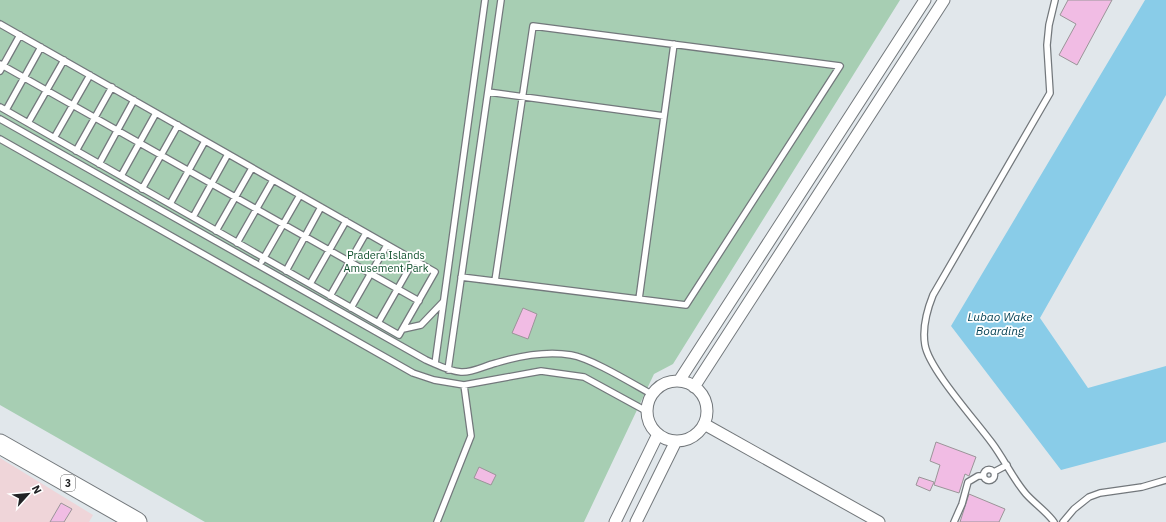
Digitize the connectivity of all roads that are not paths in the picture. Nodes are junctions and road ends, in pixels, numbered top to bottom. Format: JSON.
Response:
{"nodes":[{"id":1,"x":485,"y":0,"type":"edge"},
{"id":2,"x":501,"y":0,"type":"edge"},
{"id":3,"x":925,"y":0,"type":"edge"},
{"id":4,"x":944,"y":0,"type":"edge"},
{"id":5,"x":1055,"y":0,"type":"edge"},
{"id":6,"x":0,"y":24,"type":"edge"},
{"id":7,"x":20,"y":35,"type":"junction"},
{"id":8,"x":674,"y":44,"type":"junction"},
{"id":9,"x":42,"y":47,"type":"junction"},
{"id":10,"x":64,"y":60,"type":"junction"},
{"id":11,"x":1,"y":67,"type":"edge"},
{"id":12,"x":90,"y":75,"type":"junction"},
{"id":13,"x":24,"y":78,"type":"junction"},
{"id":14,"x":112,"y":87,"type":"junction"},
{"id":15,"x":47,"y":90,"type":"junction"},
{"id":16,"x":488,"y":92,"type":"junction"},
{"id":17,"x":522,"y":97,"type":"junction"},
{"id":18,"x":134,"y":100,"type":"junction"},
{"id":19,"x":73,"y":105,"type":"junction"},
{"id":20,"x":0,"y":107,"type":"edge"},
{"id":21,"x":6,"y":110,"type":"junction"},
{"id":22,"x":156,"y":113,"type":"junction"},
{"id":23,"x":664,"y":116,"type":"junction"},
{"id":24,"x":95,"y":118,"type":"junction"},
{"id":25,"x":0,"y":119,"type":"edge"},
{"id":26,"x":28,"y":123,"type":"junction"},
{"id":27,"x":178,"y":125,"type":"junction"},
{"id":28,"x":117,"y":130,"type":"junction"},
{"id":29,"x":54,"y":138,"type":"junction"},
{"id":30,"x":0,"y":139,"type":"edge"},
{"id":31,"x":205,"y":141,"type":"junction"},
{"id":32,"x":139,"y":143,"type":"junction"},
{"id":33,"x":76,"y":151,"type":"junction"},
{"id":34,"x":228,"y":154,"type":"junction"},
{"id":35,"x":161,"y":155,"type":"junction"},
{"id":36,"x":99,"y":164,"type":"junction"},
{"id":37,"x":252,"y":168,"type":"junction"},
{"id":38,"x":188,"y":171,"type":"junction"},
{"id":39,"x":120,"y":176,"type":"junction"},
{"id":40,"x":273,"y":180,"type":"junction"},
{"id":41,"x":212,"y":184,"type":"junction"},
{"id":42,"x":142,"y":189,"type":"junction"},
{"id":43,"x":300,"y":195,"type":"junction"},
{"id":44,"x":235,"y":197,"type":"junction"},
{"id":45,"x":170,"y":204,"type":"junction"},
{"id":46,"x":321,"y":207,"type":"junction"},
{"id":47,"x":256,"y":209,"type":"junction"},
{"id":48,"x":192,"y":217,"type":"junction"},
{"id":49,"x":346,"y":221,"type":"junction"},
{"id":50,"x":283,"y":224,"type":"junction"},
{"id":51,"x":216,"y":231,"type":"junction"},
{"id":52,"x":366,"y":233,"type":"junction"},
{"id":53,"x":305,"y":236,"type":"junction"},
{"id":54,"x":237,"y":243,"type":"junction"},
{"id":55,"x":387,"y":245,"type":"junction"},
{"id":56,"x":329,"y":250,"type":"junction"},
{"id":57,"x":264,"y":258,"type":"junction"},
{"id":58,"x":414,"y":260,"type":"junction"},
{"id":59,"x":349,"y":262,"type":"junction"},
{"id":60,"x":260,"y":265,"type":"junction"},
{"id":61,"x":286,"y":270,"type":"junction"},
{"id":62,"x":371,"y":274,"type":"junction"},
{"id":63,"x":461,"y":277,"type":"junction"},
{"id":64,"x":495,"y":281,"type":"junction"},
{"id":65,"x":310,"y":284,"type":"junction"},
{"id":66,"x":398,"y":289,"type":"junction"},
{"id":67,"x":330,"y":296,"type":"junction"},
{"id":68,"x":639,"y":299,"type":"junction"},
{"id":69,"x":419,"y":301,"type":"junction"},
{"id":70,"x":443,"y":302,"type":"junction"},
{"id":71,"x":351,"y":308,"type":"junction"},
{"id":72,"x":378,"y":323,"type":"junction"},
{"id":73,"x":403,"y":329,"type":"junction"},
{"id":74,"x":435,"y":364,"type":"junction"},
{"id":75,"x":448,"y":370,"type":"junction"},
{"id":76,"x":679,"y":381,"type":"junction"},
{"id":77,"x":464,"y":385,"type":"junction"},
{"id":78,"x":694,"y":387,"type":"junction"},
{"id":79,"x":653,"y":395,"type":"junction"},
{"id":80,"x":648,"y":412,"type":"junction"},
{"id":81,"x":704,"y":424,"type":"junction"},
{"id":82,"x":658,"y":434,"type":"junction"},
{"id":83,"x":676,"y":441,"type":"junction"},
{"id":84,"x":0,"y":444,"type":"edge"},
{"id":85,"x":1007,"y":465,"type":"junction"},
{"id":86,"x":1166,"y":480,"type":"edge"},
{"id":87,"x":137,"y":522,"type":"edge"},
{"id":88,"x":437,"y":522,"type":"edge"},
{"id":89,"x":615,"y":522,"type":"edge"},
{"id":90,"x":636,"y":522,"type":"edge"},
{"id":91,"x":879,"y":522,"type":"edge"},
{"id":92,"x":954,"y":522,"type":"edge"},
{"id":93,"x":1054,"y":522,"type":"edge"},
{"id":94,"x":1063,"y":522,"type":"edge"}],
"edges":[{"from":1,"to":70,"type":"lane"},
{"from":2,"to":16,"type":"lane"},
{"from":3,"to":76,"type":"street"},
{"from":4,"to":78,"type":"street"},
{"from":5,"to":85,"type":"lane"},
{"from":6,"to":7,"type":"lane"},
{"from":7,"to":9,"type":"lane"},
{"from":7,"to":11,"type":"lane"},
{"from":8,"to":17,"type":"lane"},
{"from":8,"to":23,"type":"lane"},
{"from":8,"to":68,"type":"lane"},
{"from":9,"to":10,"type":"lane"},
{"from":9,"to":13,"type":"lane"},
{"from":10,"to":12,"type":"lane"},
{"from":10,"to":15,"type":"lane"},
{"from":11,"to":13,"type":"lane"},
{"from":12,"to":14,"type":"lane"},
{"from":12,"to":19,"type":"lane"},
{"from":13,"to":15,"type":"lane"},
{"from":13,"to":21,"type":"lane"},
{"from":14,"to":18,"type":"lane"},
{"from":14,"to":24,"type":"lane"},
{"from":15,"to":19,"type":"lane"},
{"from":15,"to":26,"type":"lane"},
{"from":16,"to":17,"type":"lane"},
{"from":16,"to":63,"type":"lane"},
{"from":17,"to":23,"type":"lane"},
{"from":17,"to":64,"type":"lane"},
{"from":18,"to":22,"type":"lane"},
{"from":18,"to":28,"type":"lane"},
{"from":19,"to":24,"type":"lane"},
{"from":19,"to":29,"type":"lane"},
{"from":20,"to":21,"type":"lane"},
{"from":21,"to":26,"type":"lane"},
{"from":22,"to":27,"type":"lane"},
{"from":22,"to":32,"type":"lane"},
{"from":23,"to":68,"type":"lane"},
{"from":24,"to":28,"type":"lane"},
{"from":24,"to":33,"type":"lane"},
{"from":25,"to":60,"type":"lane"},
{"from":26,"to":29,"type":"lane"},
{"from":27,"to":31,"type":"lane"},
{"from":27,"to":35,"type":"lane"},
{"from":28,"to":32,"type":"lane"},
{"from":28,"to":36,"type":"lane"},
{"from":29,"to":33,"type":"lane"},
{"from":30,"to":77,"type":"lane"},
{"from":31,"to":34,"type":"lane"},
{"from":31,"to":38,"type":"lane"},
{"from":32,"to":35,"type":"lane"},
{"from":32,"to":39,"type":"lane"},
{"from":33,"to":36,"type":"lane"},
{"from":34,"to":37,"type":"lane"},
{"from":34,"to":41,"type":"lane"},
{"from":35,"to":38,"type":"lane"},
{"from":35,"to":42,"type":"lane"},
{"from":36,"to":39,"type":"lane"},
{"from":37,"to":40,"type":"lane"},
{"from":37,"to":44,"type":"lane"},
{"from":38,"to":41,"type":"lane"},
{"from":38,"to":45,"type":"lane"},
{"from":39,"to":42,"type":"lane"},
{"from":40,"to":43,"type":"lane"},
{"from":40,"to":47,"type":"lane"},
{"from":41,"to":44,"type":"lane"},
{"from":41,"to":48,"type":"lane"},
{"from":42,"to":45,"type":"lane"},
{"from":43,"to":46,"type":"lane"},
{"from":43,"to":50,"type":"lane"},
{"from":44,"to":47,"type":"lane"},
{"from":44,"to":51,"type":"lane"},
{"from":45,"to":48,"type":"lane"},
{"from":46,"to":49,"type":"lane"},
{"from":46,"to":53,"type":"lane"},
{"from":47,"to":50,"type":"lane"},
{"from":47,"to":54,"type":"lane"},
{"from":48,"to":51,"type":"lane"},
{"from":49,"to":52,"type":"lane"},
{"from":49,"to":56,"type":"lane"},
{"from":50,"to":53,"type":"lane"},
{"from":50,"to":57,"type":"lane"},
{"from":51,"to":54,"type":"lane"},
{"from":52,"to":55,"type":"lane"},
{"from":52,"to":59,"type":"lane"},
{"from":53,"to":56,"type":"lane"},
{"from":53,"to":61,"type":"lane"},
{"from":54,"to":57,"type":"lane"},
{"from":55,"to":58,"type":"lane"},
{"from":55,"to":62,"type":"lane"},
{"from":56,"to":59,"type":"lane"},
{"from":56,"to":65,"type":"lane"},
{"from":57,"to":60,"type":"lane"},
{"from":57,"to":61,"type":"lane"},
{"from":58,"to":66,"type":"lane"},
{"from":58,"to":69,"type":"lane"},
{"from":59,"to":62,"type":"lane"},
{"from":59,"to":67,"type":"lane"},
{"from":60,"to":74,"type":"lane"},
{"from":61,"to":65,"type":"lane"},
{"from":62,"to":66,"type":"lane"},
{"from":62,"to":71,"type":"lane"},
{"from":63,"to":64,"type":"lane"},
{"from":63,"to":75,"type":"lane"},
{"from":64,"to":68,"type":"lane"},
{"from":65,"to":67,"type":"lane"},
{"from":66,"to":69,"type":"lane"},
{"from":66,"to":72,"type":"lane"},
{"from":67,"to":71,"type":"lane"},
{"from":69,"to":73,"type":"lane"},
{"from":70,"to":73,"type":"lane"},
{"from":70,"to":74,"type":"lane"},
{"from":71,"to":72,"type":"lane"},
{"from":72,"to":73,"type":"lane"},
{"from":74,"to":75,"type":"lane"},
{"from":75,"to":79,"type":"lane"},
{"from":76,"to":78,"type":"street"},
{"from":76,"to":79,"type":"street"},
{"from":77,"to":80,"type":"lane"},
{"from":77,"to":88,"type":"lane"},
{"from":78,"to":81,"type":"street"},
{"from":79,"to":80,"type":"street"},
{"from":80,"to":82,"type":"street"},
{"from":81,"to":83,"type":"street"},
{"from":81,"to":91,"type":"street"},
{"from":82,"to":83,"type":"street"},
{"from":82,"to":89,"type":"street"},
{"from":83,"to":90,"type":"street"},
{"from":84,"to":87,"type":"highway","number":"3"},
{"from":85,"to":92,"type":"lane"},
{"from":85,"to":93,"type":"lane"},
{"from":86,"to":94,"type":"lane"}]}
